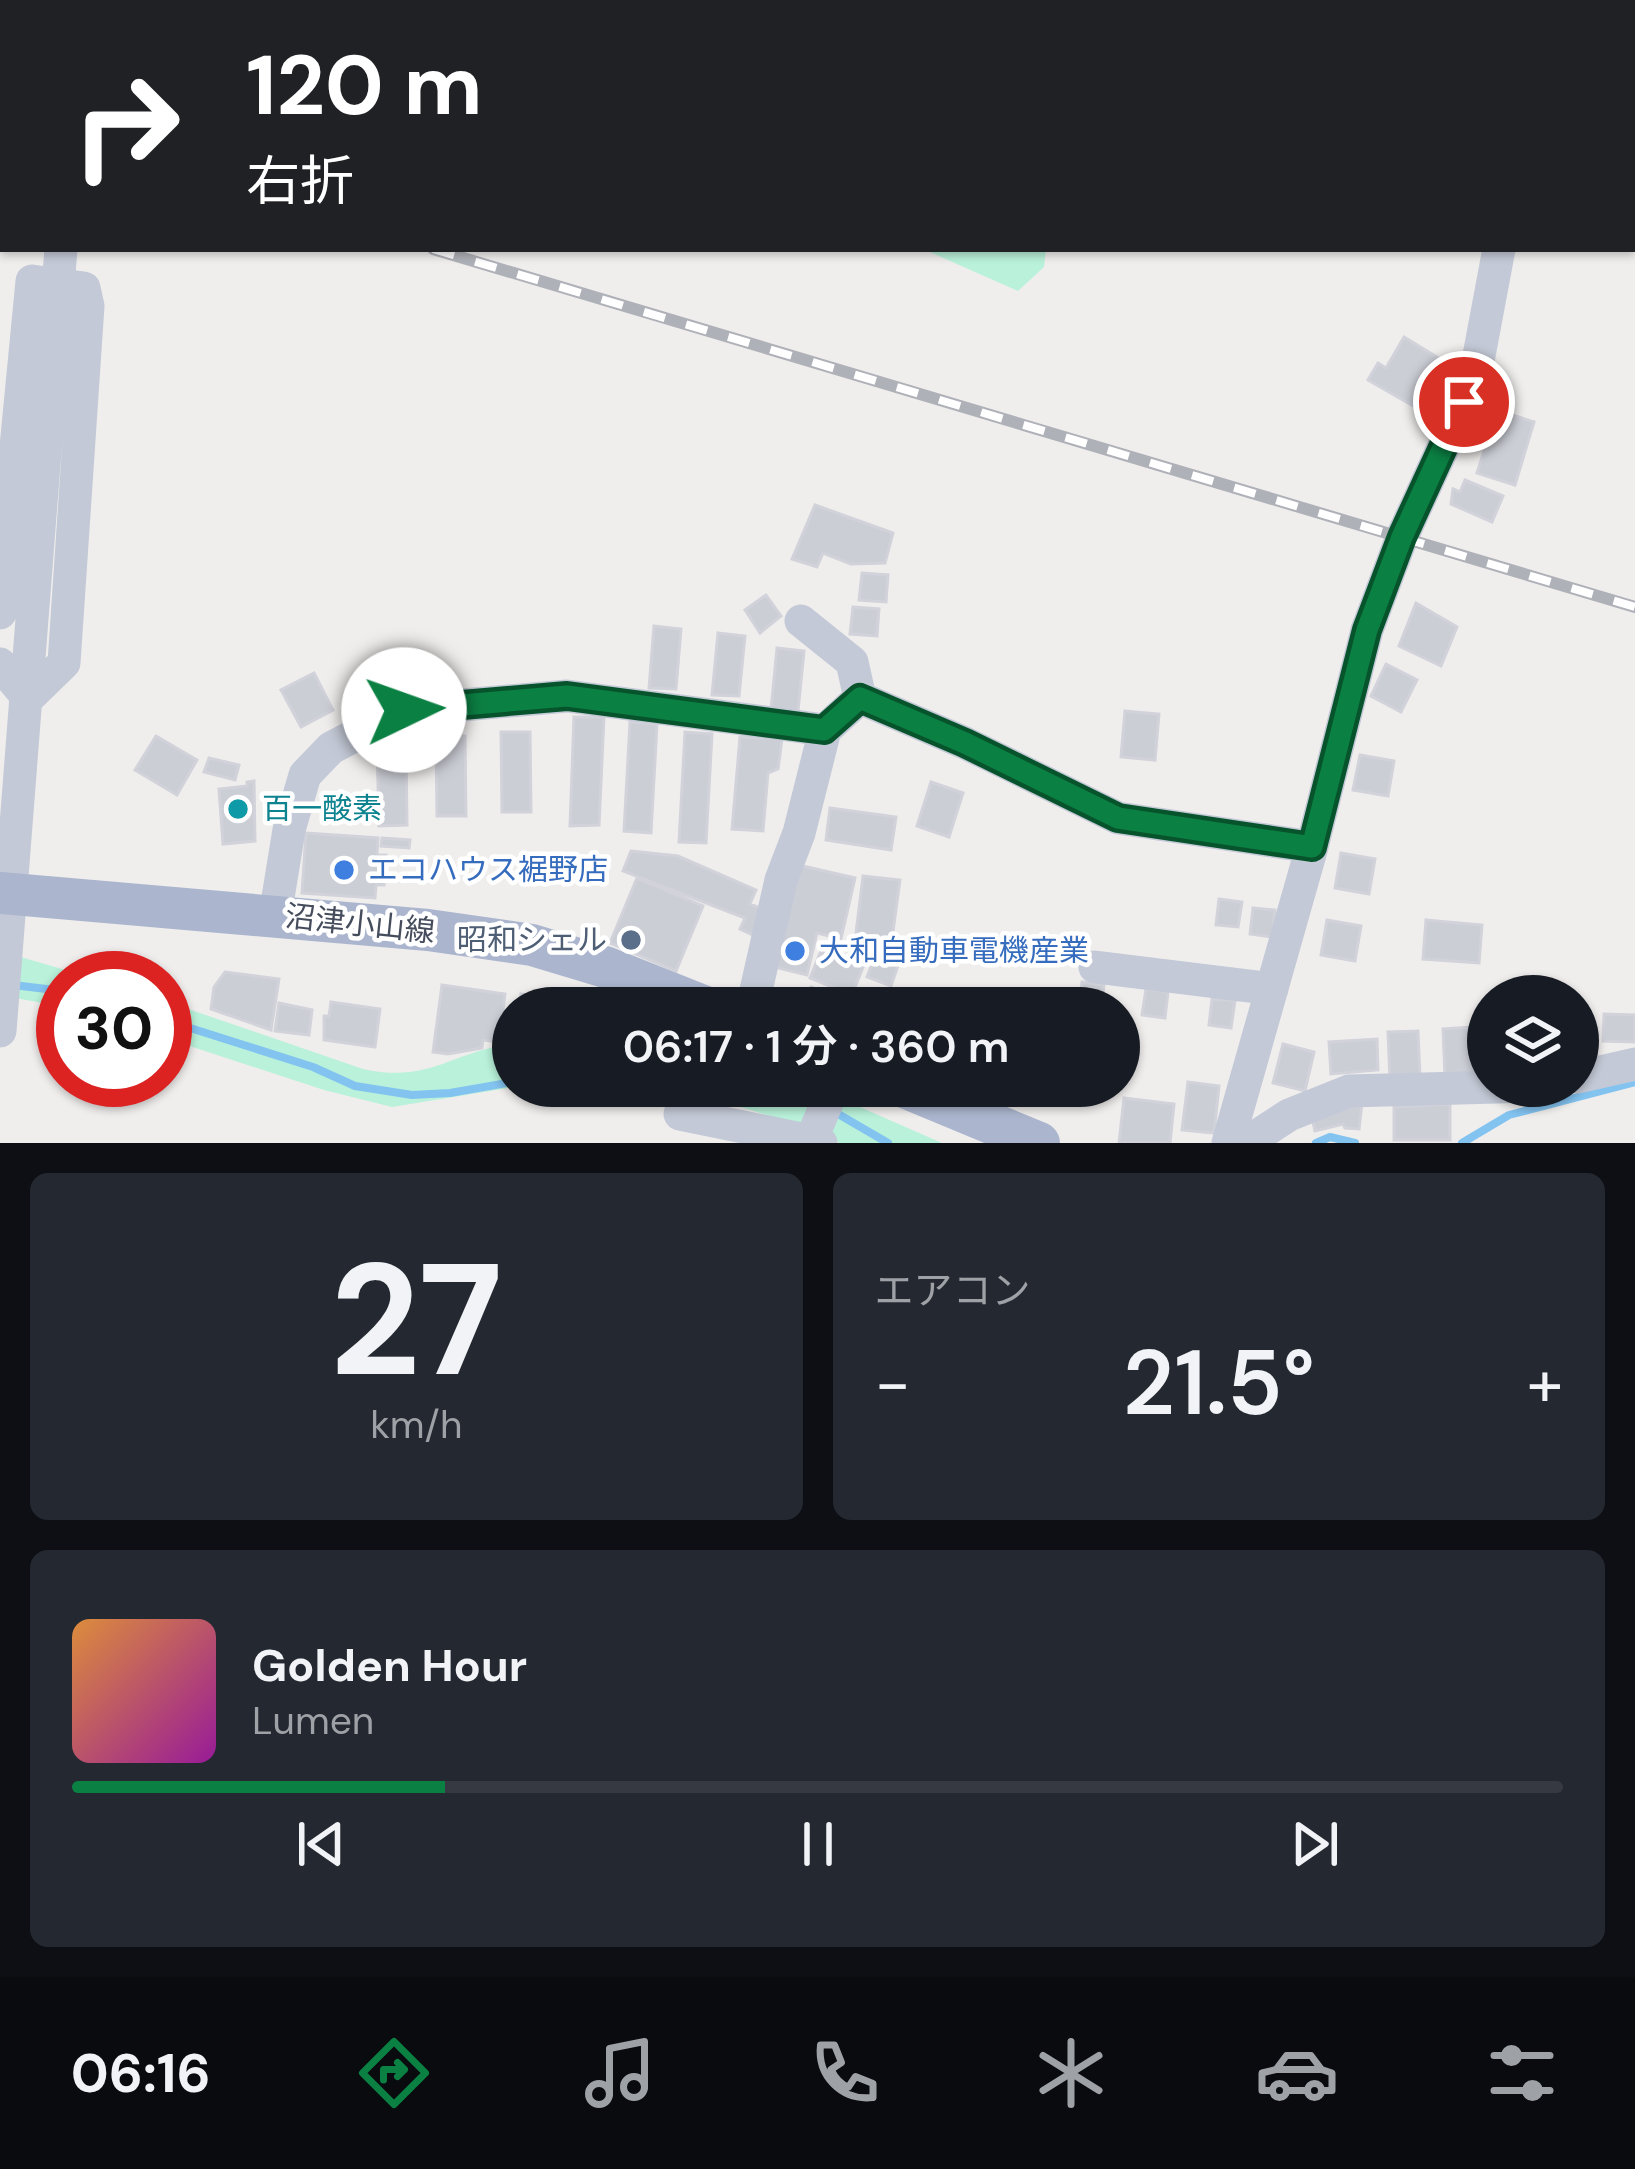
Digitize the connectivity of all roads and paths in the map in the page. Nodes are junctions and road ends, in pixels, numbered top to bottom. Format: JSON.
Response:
{"nodes":[{"id":1,"x":61,"y":252,"type":"edge"},
{"id":2,"x":1498,"y":252,"type":"edge"},
{"id":3,"x":13,"y":349,"type":"edge"},
{"id":4,"x":0,"y":613,"type":"edge"},
{"id":5,"x":800,"y":621,"type":"dead end"},
{"id":6,"x":0,"y":664,"type":"edge"},
{"id":7,"x":28,"y":698,"type":"junction"},
{"id":8,"x":860,"y":698,"type":"junction"},
{"id":9,"x":824,"y":730,"type":"junction"},
{"id":10,"x":1312,"y":847,"type":"junction"},
{"id":11,"x":7,"y":893,"type":"edge"},
{"id":12,"x":275,"y":916,"type":"junction"},
{"id":13,"x":1095,"y":967,"type":"dead end"},
{"id":14,"x":655,"y":987,"type":"edge"},
{"id":15,"x":757,"y":987,"type":"edge"},
{"id":16,"x":1272,"y":989,"type":"junction"},
{"id":17,"x":1,"y":1020,"type":"edge"},
{"id":18,"x":1635,"y":1064,"type":"edge"},
{"id":19,"x":1599,"y":1072,"type":"edge"},
{"id":20,"x":1467,"y":1088,"type":"edge"},
{"id":21,"x":827,"y":1107,"type":"edge"},
{"id":22,"x":952,"y":1107,"type":"edge"},
{"id":23,"x":680,"y":1114,"type":"dead end"},
{"id":24,"x":814,"y":1141,"type":"edge"},
{"id":25,"x":1039,"y":1143,"type":"edge"},
{"id":26,"x":1228,"y":1143,"type":"edge"},
{"id":27,"x":1246,"y":1143,"type":"edge"}],
"edges":[{"from":1,"to":7,"type":"street","bridge":true},
{"from":2,"to":10,"type":"street"},
{"from":3,"to":4,"type":"street"},
{"from":3,"to":7,"type":"street"},
{"from":5,"to":8,"type":"street"},
{"from":6,"to":7,"type":"street"},
{"from":7,"to":11,"type":"street"},
{"from":8,"to":9,"type":"street"},
{"from":8,"to":10,"type":"street"},
{"from":9,"to":12,"type":"street"},
{"from":9,"to":15,"type":"street"},
{"from":10,"to":16,"type":"street"},
{"from":11,"to":12,"type":"main road","name":"沼津小山線"},
{"from":11,"to":17,"type":"street"},
{"from":12,"to":14,"type":"main road","name":"沼津小山線"},
{"from":13,"to":16,"type":"street"},
{"from":16,"to":26,"type":"street"},
{"from":18,"to":19,"type":"street"},
{"from":20,"to":27,"type":"street"},
{"from":21,"to":24,"type":"street"},
{"from":22,"to":25,"type":"main road"},
{"from":23,"to":24,"type":"street"}]}
